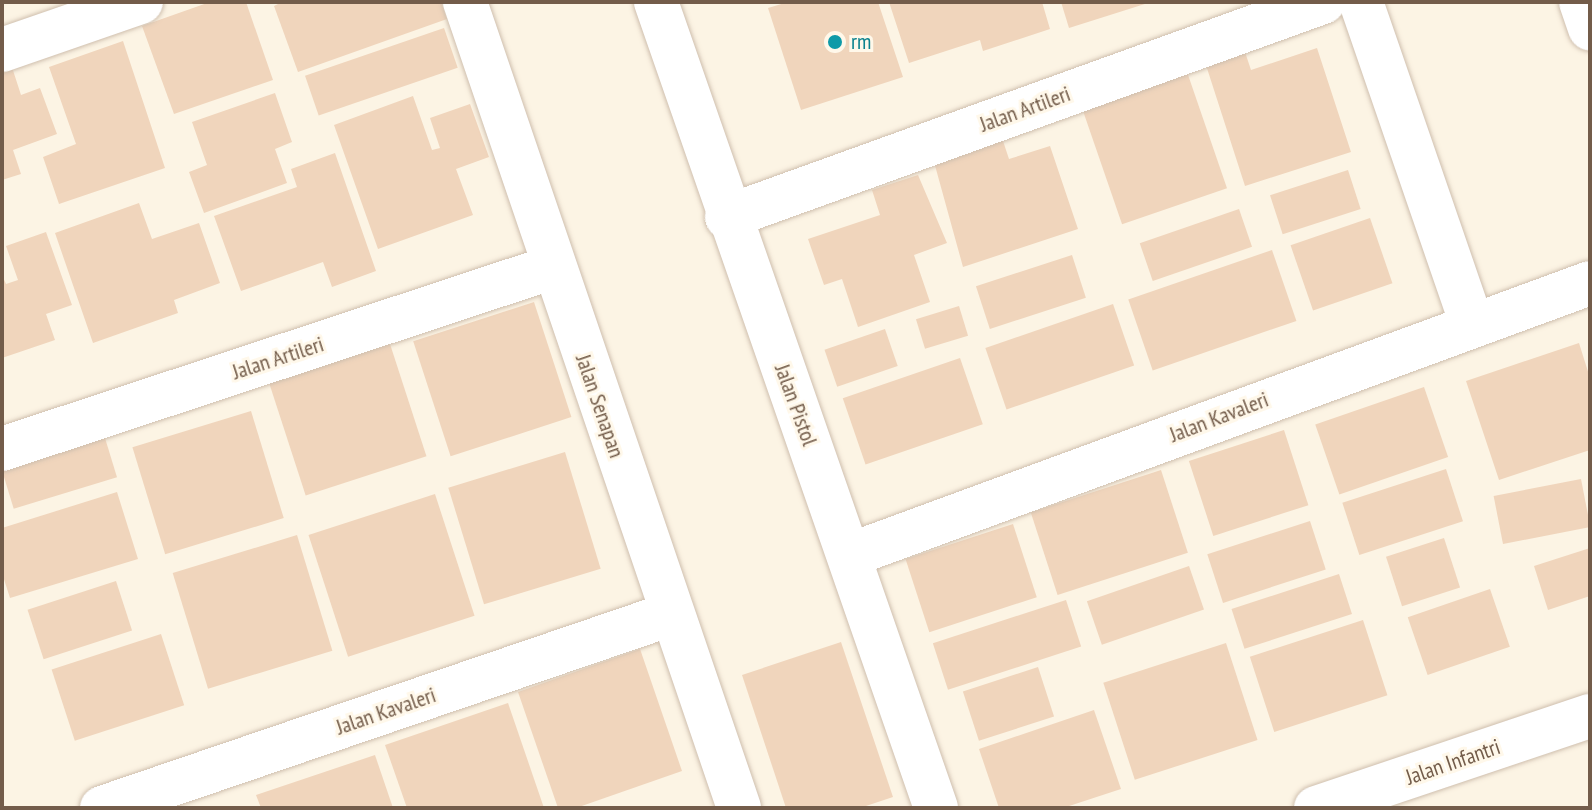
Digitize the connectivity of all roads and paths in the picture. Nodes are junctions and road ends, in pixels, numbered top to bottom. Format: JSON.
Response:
{"nodes":[{"id":1,"x":141,"y":2,"type":"edge"},
{"id":2,"x":465,"y":2,"type":"edge"},
{"id":3,"x":656,"y":2,"type":"edge"},
{"id":4,"x":1323,"y":2,"type":"edge"},
{"id":5,"x":1361,"y":2,"type":"edge"},
{"id":6,"x":1581,"y":2,"type":"edge"},
{"id":7,"x":1590,"y":28,"type":"edge"},
{"id":8,"x":2,"y":50,"type":"edge"},
{"id":9,"x":727,"y":217,"type":"junction"},
{"id":10,"x":553,"y":267,"type":"junction"},
{"id":11,"x":1590,"y":283,"type":"edge"},
{"id":12,"x":1471,"y":322,"type":"junction"},
{"id":13,"x":2,"y":449,"type":"edge"},
{"id":14,"x":850,"y":555,"type":"junction"},
{"id":15,"x":671,"y":614,"type":"junction"},
{"id":16,"x":1590,"y":716,"type":"edge"},
{"id":17,"x":102,"y":808,"type":"edge"},
{"id":18,"x":739,"y":808,"type":"edge"},
{"id":19,"x":936,"y":808,"type":"edge"},
{"id":20,"x":1316,"y":808,"type":"edge"}],
"edges":[{"from":1,"to":8,"type":"street"},
{"from":2,"to":10,"type":"street","name":"Jalan Senapan"},
{"from":3,"to":9,"type":"street","name":"Jalan Pistol"},
{"from":4,"to":9,"type":"street","name":"Jalan Artileri"},
{"from":5,"to":12,"type":"street"},
{"from":6,"to":7,"type":"street"},
{"from":9,"to":14,"type":"street","name":"Jalan Pistol"},
{"from":10,"to":13,"type":"street","name":"Jalan Artileri"},
{"from":10,"to":15,"type":"street","name":"Jalan Senapan"},
{"from":11,"to":12,"type":"street","name":"Jalan Kavaleri"},
{"from":12,"to":14,"type":"street","name":"Jalan Kavaleri"},
{"from":14,"to":19,"type":"street","name":"Jalan Pistol"},
{"from":15,"to":17,"type":"street","name":"Jalan Kavaleri"},
{"from":15,"to":18,"type":"street","name":"Jalan Senapan"},
{"from":16,"to":20,"type":"street","name":"Jalan Infantri"}]}
